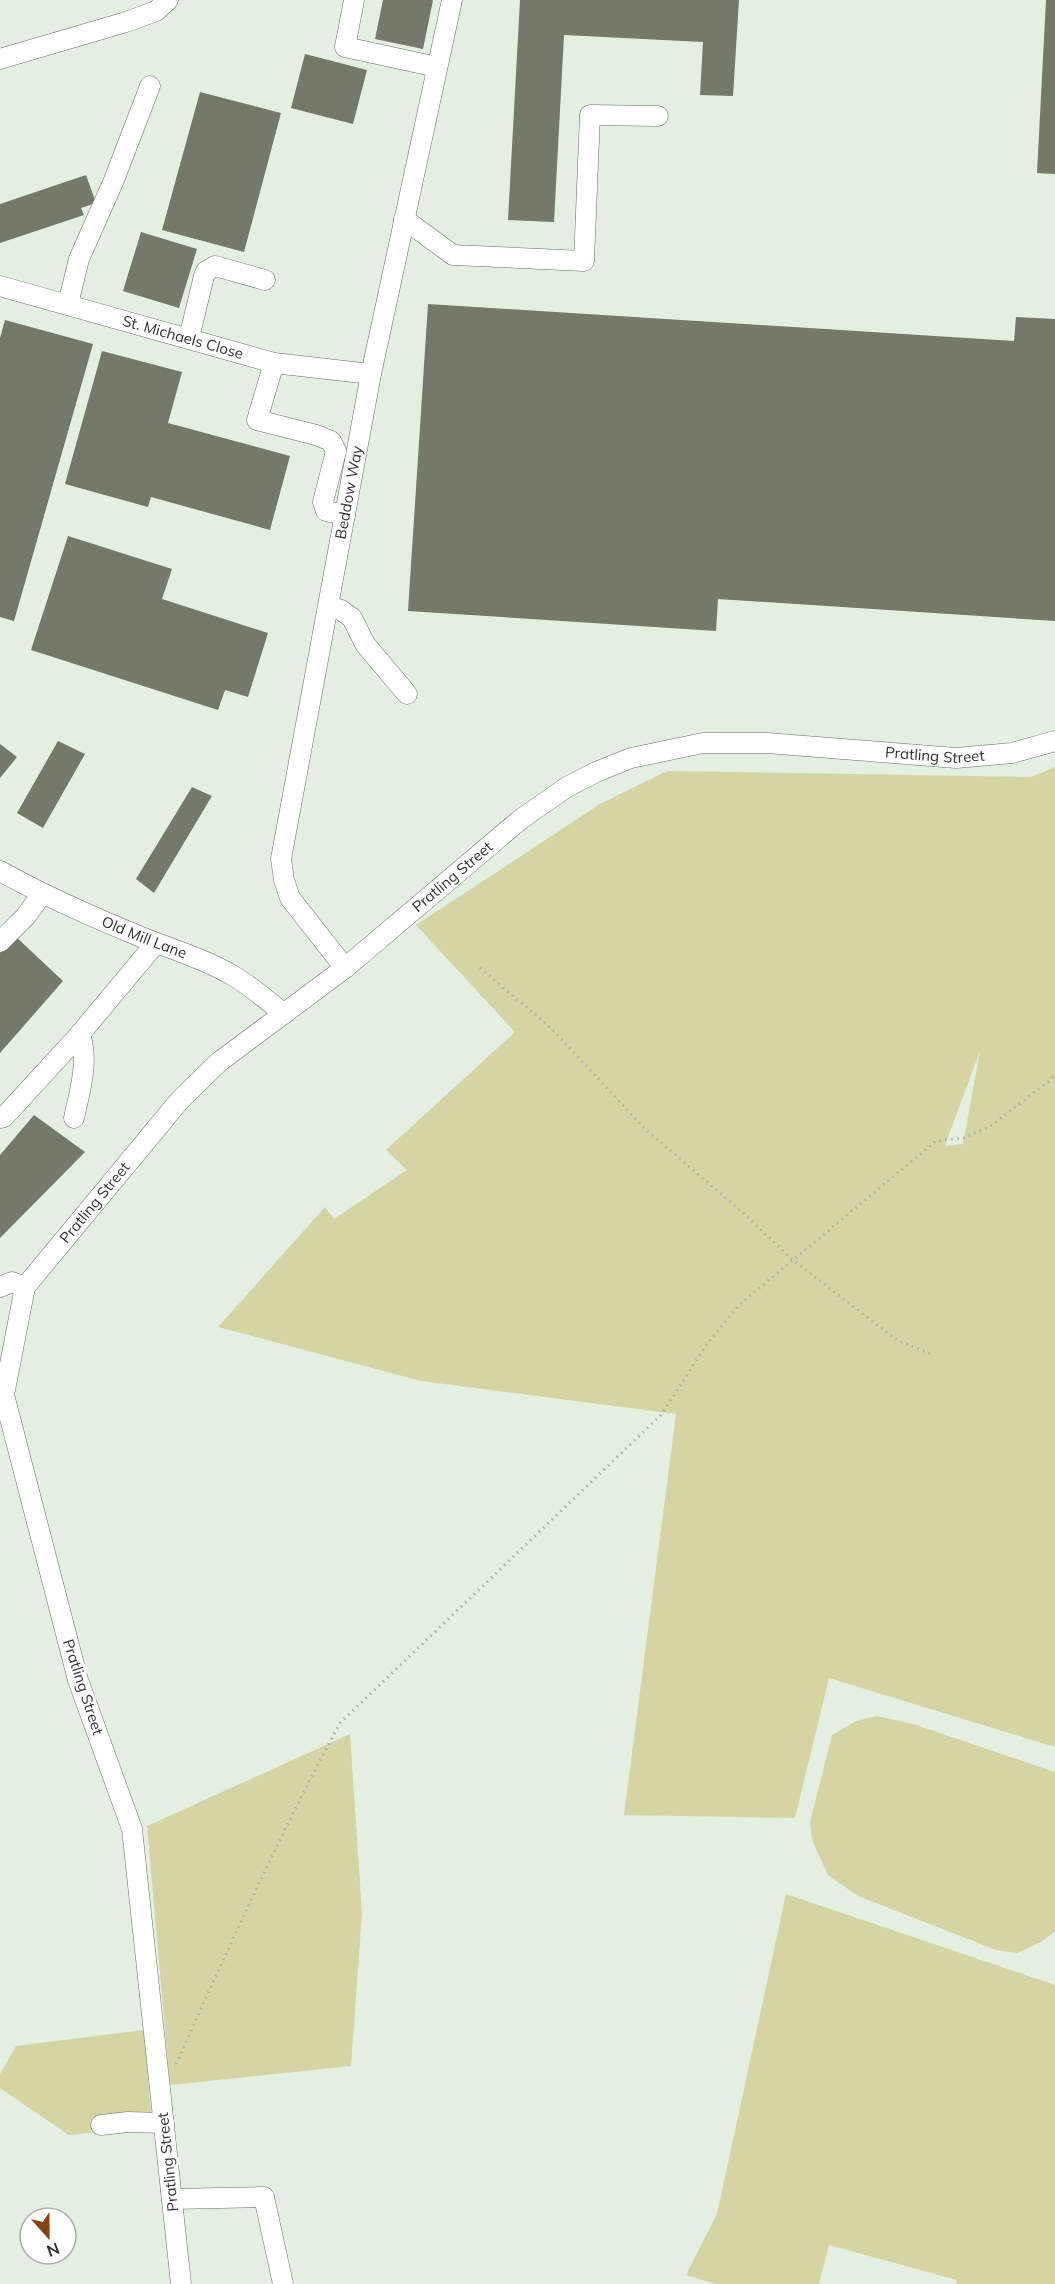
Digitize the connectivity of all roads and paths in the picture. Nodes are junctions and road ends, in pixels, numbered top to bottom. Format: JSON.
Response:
{"nodes":[{"id":1,"x":168,"y":0,"type":"edge"},
{"id":2,"x":354,"y":0,"type":"edge"},
{"id":3,"x":452,"y":0,"type":"edge"},
{"id":4,"x":0,"y":59,"type":"edge"},
{"id":5,"x":437,"y":67,"type":"junction"},
{"id":6,"x":150,"y":86,"type":"dead end"},
{"id":7,"x":658,"y":116,"type":"dead end"},
{"id":8,"x":404,"y":219,"type":"junction"},
{"id":9,"x":266,"y":280,"type":"dead end"},
{"id":10,"x":0,"y":286,"type":"edge"},
{"id":11,"x":68,"y":304,"type":"junction"},
{"id":12,"x":189,"y":338,"type":"junction"},
{"id":13,"x":274,"y":363,"type":"junction"},
{"id":14,"x":371,"y":374,"type":"junction"},
{"id":15,"x":345,"y":515,"type":"junction"},
{"id":16,"x":328,"y":606,"type":"junction"},
{"id":17,"x":407,"y":694,"type":"dead end"},
{"id":18,"x":1055,"y":741,"type":"edge"},
{"id":19,"x":0,"y":871,"type":"edge"},
{"id":20,"x":42,"y":894,"type":"junction"},
{"id":21,"x":0,"y":942,"type":"edge"},
{"id":22,"x":156,"y":943,"type":"junction"},
{"id":23,"x":345,"y":968,"type":"junction"},
{"id":24,"x":480,"y":968,"type":"dead end"},
{"id":25,"x":284,"y":1014,"type":"junction"},
{"id":26,"x":80,"y":1034,"type":"junction"},
{"id":27,"x":1055,"y":1076,"type":"edge"},
{"id":28,"x":0,"y":1118,"type":"edge"},
{"id":29,"x":74,"y":1118,"type":"dead end"},
{"id":30,"x":793,"y":1260,"type":"junction"},
{"id":31,"x":0,"y":1287,"type":"edge"},
{"id":32,"x":25,"y":1287,"type":"junction"},
{"id":33,"x":931,"y":1354,"type":"dead end"},
{"id":34,"x":161,"y":2098,"type":"junction"},
{"id":35,"x":164,"y":2123,"type":"junction"},
{"id":36,"x":100,"y":2125,"type":"dead end"},
{"id":37,"x":172,"y":2199,"type":"junction"},
{"id":38,"x":181,"y":2284,"type":"edge"},
{"id":39,"x":283,"y":2284,"type":"edge"}],
"edges":[{"from":1,"to":4,"type":"street"},
{"from":2,"to":5,"type":"street"},
{"from":3,"to":5,"type":"street","name":"Beddow Way"},
{"from":5,"to":8,"type":"street","name":"Beddow Way"},
{"from":6,"to":11,"type":"street"},
{"from":7,"to":8,"type":"street"},
{"from":8,"to":14,"type":"street","name":"Beddow Way"},
{"from":9,"to":12,"type":"street"},
{"from":10,"to":11,"type":"street","name":"St. Michaels Close"},
{"from":11,"to":12,"type":"street","name":"St. Michaels Close"},
{"from":12,"to":13,"type":"street","name":"St. Michaels Close"},
{"from":13,"to":14,"type":"street","name":"St. Michaels Close"},
{"from":13,"to":15,"type":"street"},
{"from":14,"to":15,"type":"street","name":"Beddow Way"},
{"from":15,"to":16,"type":"street","name":"Beddow Way"},
{"from":16,"to":17,"type":"street"},
{"from":16,"to":23,"type":"street","name":"Beddow Way"},
{"from":18,"to":23,"type":"street","name":"Pratling Street"},
{"from":19,"to":20,"type":"street","name":"Old Mill Lane"},
{"from":20,"to":21,"type":"street"},
{"from":20,"to":22,"type":"street","name":"Old Mill Lane"},
{"from":22,"to":25,"type":"street","name":"Old Mill Lane"},
{"from":22,"to":26,"type":"street"},
{"from":23,"to":25,"type":"street","name":"Pratling Street"},
{"from":24,"to":30,"type":"path"},
{"from":25,"to":32,"type":"street","name":"Pratling Street"},
{"from":26,"to":28,"type":"street"},
{"from":26,"to":29,"type":"street"},
{"from":27,"to":30,"type":"path"},
{"from":30,"to":33,"type":"path"},
{"from":30,"to":34,"type":"path"},
{"from":31,"to":32,"type":"street"},
{"from":32,"to":34,"type":"street","name":"Pratling Street"},
{"from":34,"to":35,"type":"street","name":"Pratling Street"},
{"from":35,"to":36,"type":"street"},
{"from":35,"to":37,"type":"street","name":"Pratling Street"},
{"from":37,"to":38,"type":"street","name":"Pratling Street"},
{"from":37,"to":39,"type":"street"}]}
